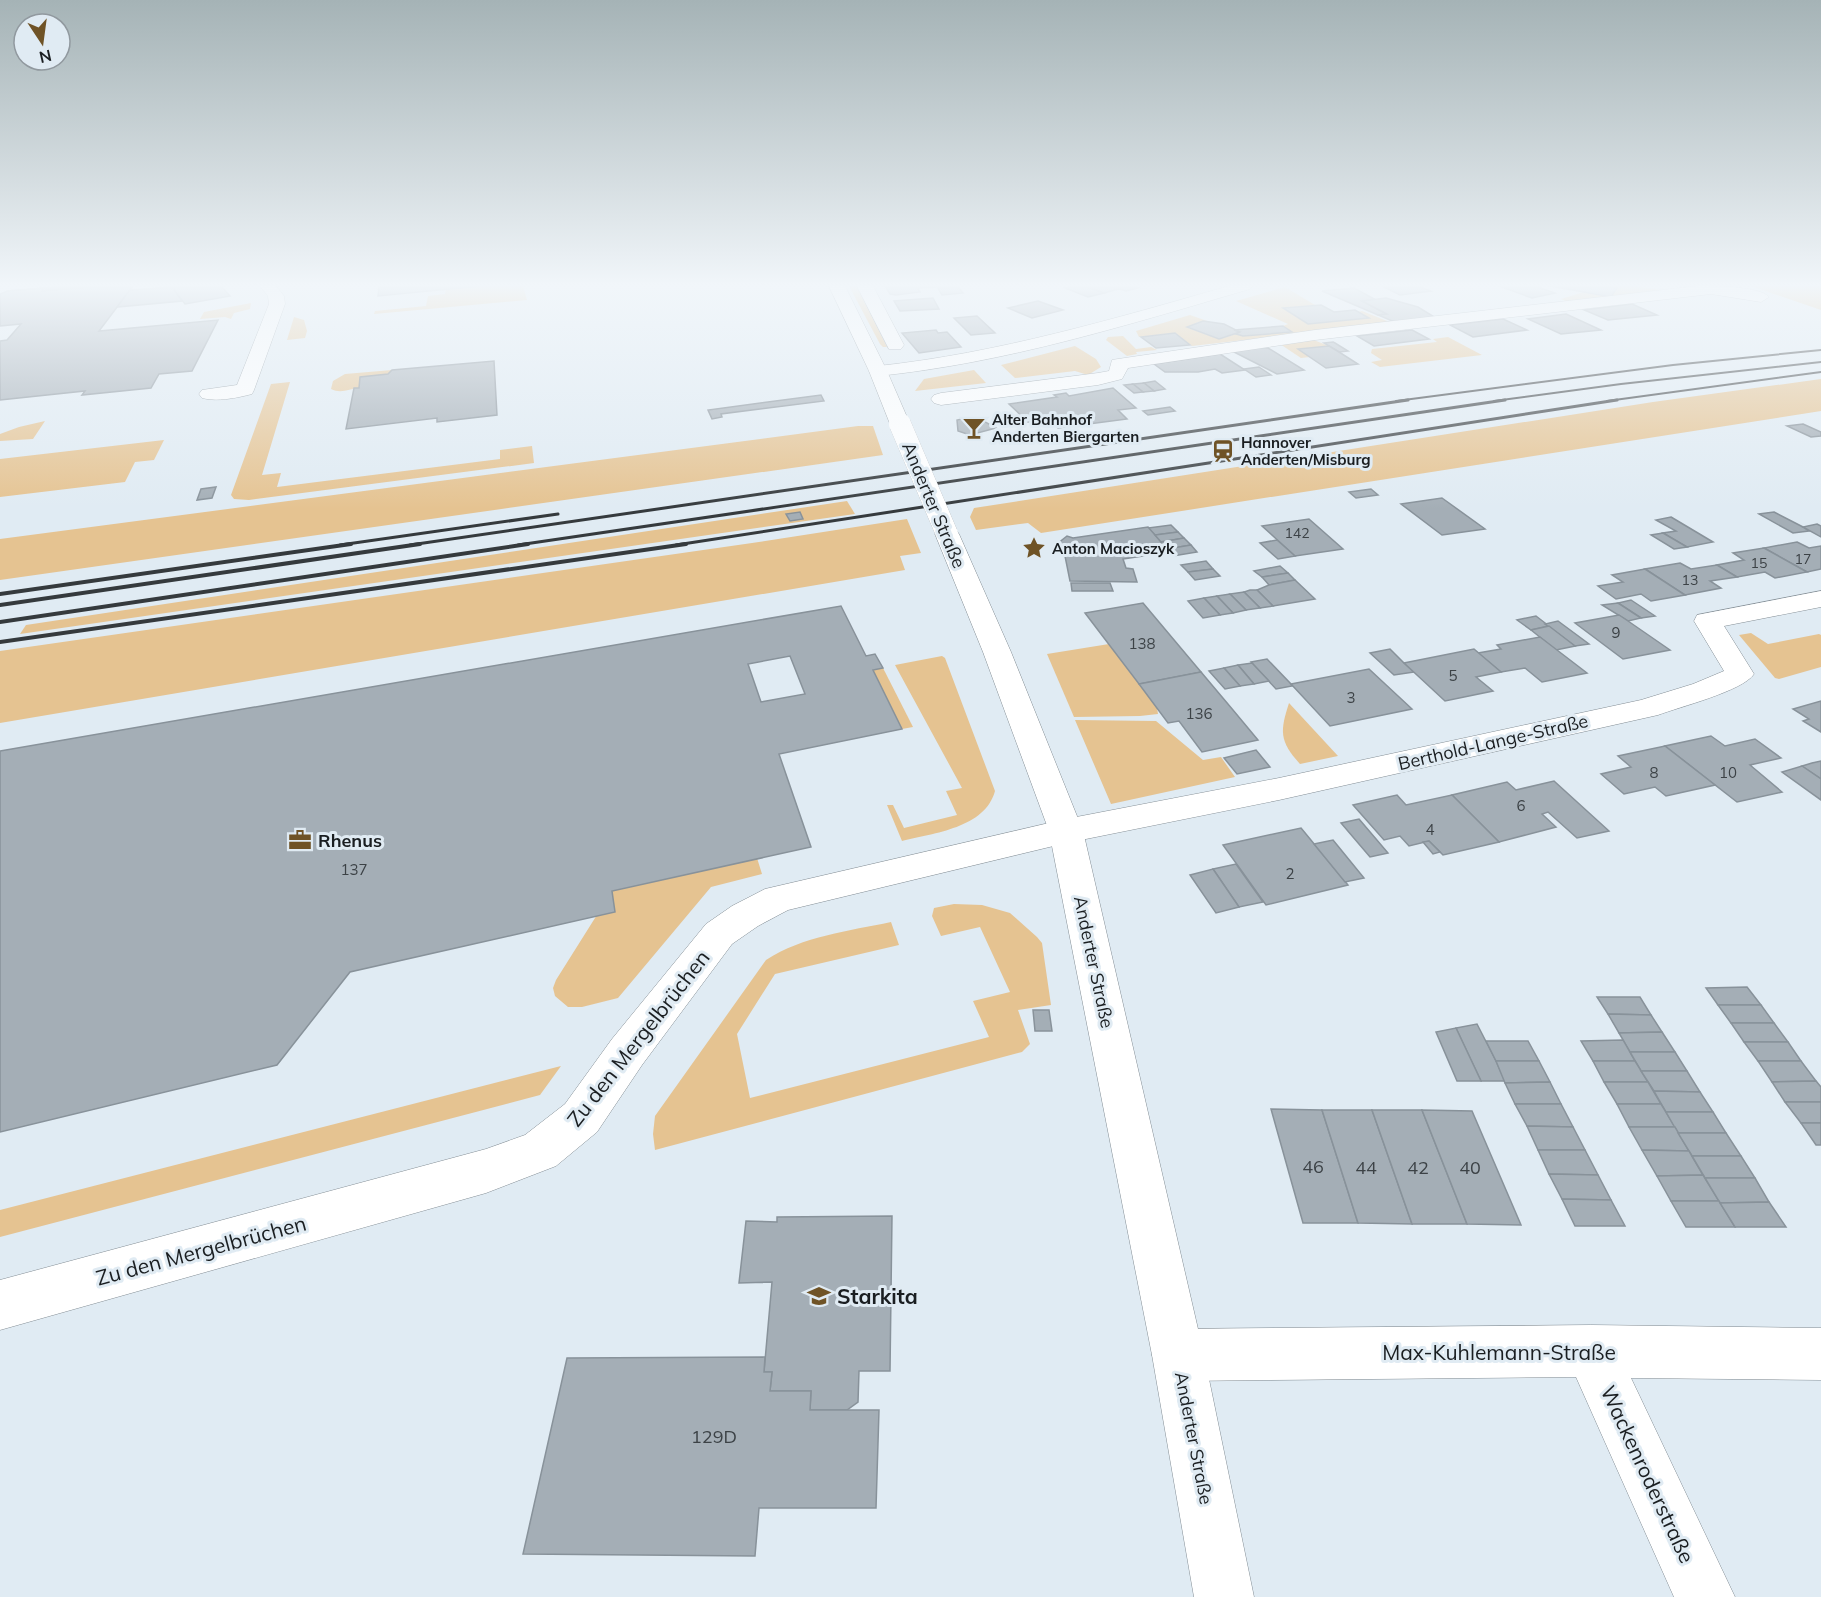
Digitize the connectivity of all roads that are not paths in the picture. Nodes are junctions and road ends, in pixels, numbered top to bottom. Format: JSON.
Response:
{"nodes":[{"id":1,"x":256,"y":361,"type":"edge"},
{"id":2,"x":872,"y":361,"type":"edge"},
{"id":3,"x":957,"y":361,"type":"edge"},
{"id":4,"x":979,"y":361,"type":"edge"},
{"id":5,"x":1112,"y":361,"type":"edge"},
{"id":6,"x":874,"y":364,"type":"junction"},
{"id":7,"x":1013,"y":390,"type":"junction"},
{"id":8,"x":209,"y":394,"type":"dead end"},
{"id":9,"x":941,"y":399,"type":"dead end"},
{"id":10,"x":1821,"y":599,"type":"edge"},
{"id":11,"x":1066,"y":831,"type":"junction"},
{"id":12,"x":0,"y":1305,"type":"edge"},
{"id":13,"x":1591,"y":1351,"type":"junction"},
{"id":14,"x":1821,"y":1354,"type":"edge"},
{"id":15,"x":1178,"y":1355,"type":"junction"},
{"id":16,"x":1224,"y":1597,"type":"edge"},
{"id":17,"x":1705,"y":1597,"type":"edge"}],
"edges":[{"from":1,"to":8,"type":"street"},
{"from":2,"to":6,"type":"street","name":"Anderter Straße"},
{"from":3,"to":6,"type":"street"},
{"from":4,"to":7,"type":"street"},
{"from":5,"to":7,"type":"street"},
{"from":6,"to":11,"type":"street","name":"Anderter Straße","bridge":true},
{"from":7,"to":9,"type":"street"},
{"from":10,"to":11,"type":"street","name":"Berthold-Lange-Straße"},
{"from":11,"to":12,"type":"street","name":"Zu den Mergelbrüchen"},
{"from":11,"to":15,"type":"street","name":"Anderter Straße"},
{"from":13,"to":14,"type":"street","name":"Max-Kuhlemann-Straße"},
{"from":13,"to":15,"type":"street","name":"Max-Kuhlemann-Straße"},
{"from":13,"to":17,"type":"street","name":"Wackenroderstraße"},
{"from":15,"to":16,"type":"street","name":"Anderter Straße"}]}
